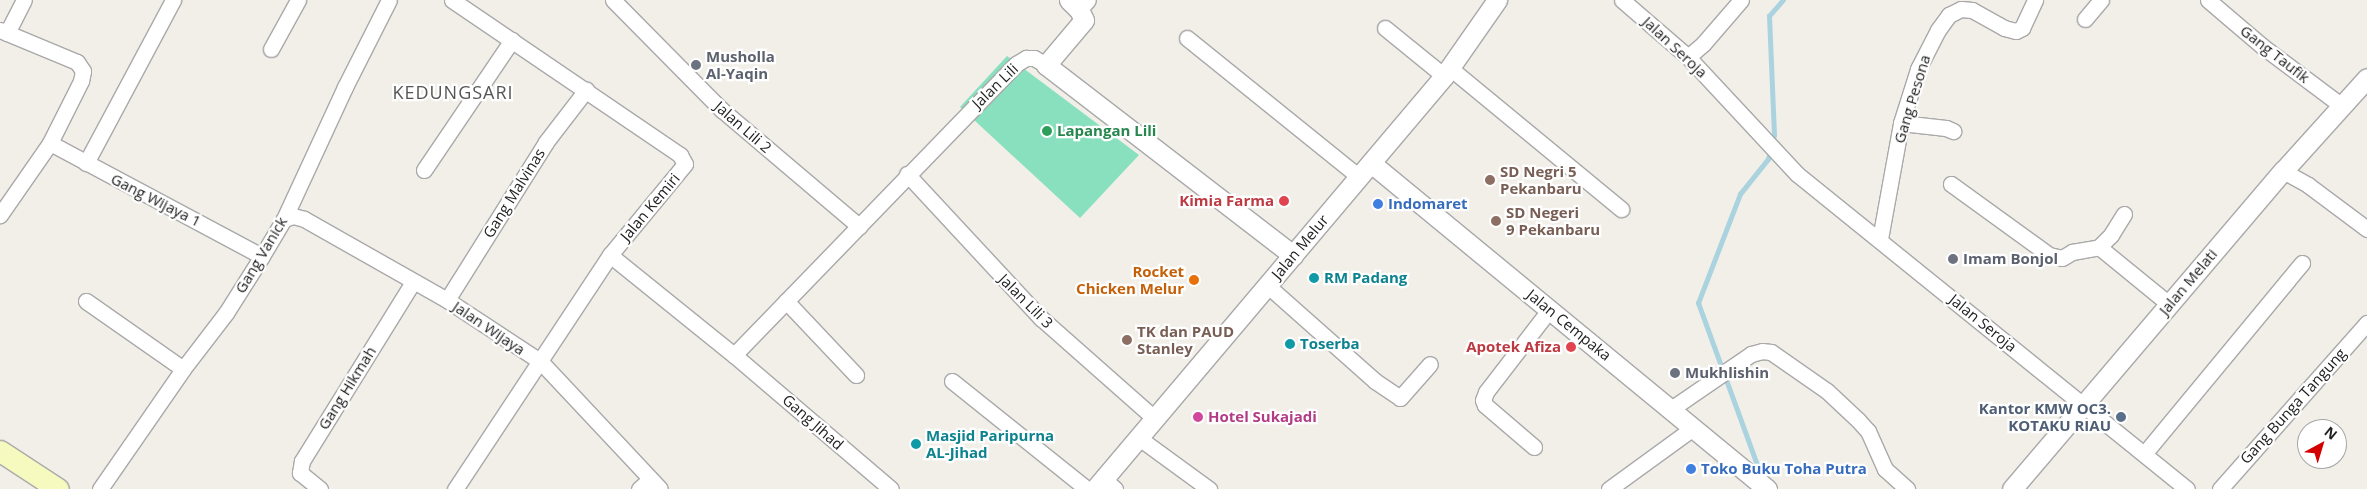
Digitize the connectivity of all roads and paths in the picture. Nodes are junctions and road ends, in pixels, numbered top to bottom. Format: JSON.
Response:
{"nodes":[{"id":1,"x":24,"y":0,"type":"edge"},
{"id":2,"x":173,"y":0,"type":"edge"},
{"id":3,"x":298,"y":0,"type":"edge"},
{"id":4,"x":389,"y":0,"type":"edge"},
{"id":5,"x":452,"y":0,"type":"edge"},
{"id":6,"x":613,"y":0,"type":"edge"},
{"id":7,"x":1497,"y":0,"type":"edge"},
{"id":8,"x":1622,"y":0,"type":"edge"},
{"id":9,"x":1741,"y":0,"type":"edge"},
{"id":10,"x":2035,"y":0,"type":"edge"},
{"id":11,"x":2101,"y":0,"type":"edge"},
{"id":12,"x":2208,"y":0,"type":"edge"},
{"id":13,"x":1079,"y":3,"type":"edge"},
{"id":14,"x":2085,"y":19,"type":"dead end"},
{"id":15,"x":1385,"y":28,"type":"dead end"},
{"id":16,"x":3,"y":31,"type":"edge"},
{"id":17,"x":1188,"y":38,"type":"dead end"},
{"id":18,"x":512,"y":40,"type":"junction"},
{"id":19,"x":271,"y":48,"type":"dead end"},
{"id":20,"x":1688,"y":57,"type":"junction"},
{"id":21,"x":1046,"y":65,"type":"junction"},
{"id":22,"x":1447,"y":72,"type":"junction"},
{"id":23,"x":2367,"y":78,"type":"edge"},
{"id":24,"x":586,"y":90,"type":"junction"},
{"id":25,"x":2342,"y":106,"type":"junction"},
{"id":26,"x":1901,"y":123,"type":"junction"},
{"id":27,"x":1953,"y":131,"type":"dead end"},
{"id":28,"x":50,"y":143,"type":"junction"},
{"id":29,"x":86,"y":163,"type":"junction"},
{"id":30,"x":424,"y":170,"type":"dead end"},
{"id":31,"x":1365,"y":170,"type":"junction"},
{"id":32,"x":2283,"y":171,"type":"junction"},
{"id":33,"x":907,"y":174,"type":"junction"},
{"id":34,"x":1951,"y":184,"type":"dead end"},
{"id":35,"x":1621,"y":209,"type":"dead end"},
{"id":36,"x":2124,"y":214,"type":"dead end"},
{"id":37,"x":0,"y":215,"type":"edge"},
{"id":38,"x":284,"y":218,"type":"junction"},
{"id":39,"x":859,"y":226,"type":"junction"},
{"id":40,"x":2367,"y":229,"type":"edge"},
{"id":41,"x":1880,"y":239,"type":"junction"},
{"id":42,"x":2099,"y":247,"type":"junction"},
{"id":43,"x":610,"y":255,"type":"junction"},
{"id":44,"x":1293,"y":255,"type":"junction"},
{"id":45,"x":262,"y":256,"type":"junction"},
{"id":46,"x":2302,"y":263,"type":"dead end"},
{"id":47,"x":413,"y":282,"type":"junction"},
{"id":48,"x":1268,"y":286,"type":"junction"},
{"id":49,"x":448,"y":300,"type":"junction"},
{"id":50,"x":86,"y":301,"type":"dead end"},
{"id":51,"x":786,"y":301,"type":"junction"},
{"id":52,"x":2169,"y":304,"type":"junction"},
{"id":53,"x":1550,"y":309,"type":"junction"},
{"id":54,"x":2367,"y":323,"type":"edge"},
{"id":55,"x":734,"y":355,"type":"junction"},
{"id":56,"x":540,"y":361,"type":"junction"},
{"id":57,"x":1430,"y":364,"type":"dead end"},
{"id":58,"x":183,"y":369,"type":"junction"},
{"id":59,"x":856,"y":375,"type":"dead end"},
{"id":60,"x":952,"y":380,"type":"dead end"},
{"id":61,"x":2085,"y":406,"type":"junction"},
{"id":62,"x":1671,"y":409,"type":"junction"},
{"id":63,"x":1155,"y":419,"type":"junction"},
{"id":64,"x":1693,"y":428,"type":"junction"},
{"id":65,"x":1139,"y":438,"type":"junction"},
{"id":66,"x":1534,"y":447,"type":"dead end"},
{"id":67,"x":0,"y":451,"type":"edge"},
{"id":68,"x":2144,"y":454,"type":"junction"},
{"id":69,"x":655,"y":484,"type":"edge"},
{"id":70,"x":1105,"y":486,"type":"edge"},
{"id":71,"x":58,"y":489,"type":"edge"},
{"id":72,"x":100,"y":489,"type":"edge"},
{"id":73,"x":320,"y":489,"type":"edge"},
{"id":74,"x":455,"y":489,"type":"edge"},
{"id":75,"x":639,"y":489,"type":"edge"},
{"id":76,"x":891,"y":489,"type":"edge"},
{"id":77,"x":1087,"y":489,"type":"edge"},
{"id":78,"x":1209,"y":489,"type":"edge"},
{"id":79,"x":1609,"y":489,"type":"edge"},
{"id":80,"x":1767,"y":489,"type":"edge"},
{"id":81,"x":1907,"y":489,"type":"edge"},
{"id":82,"x":2012,"y":489,"type":"edge"},
{"id":83,"x":2187,"y":489,"type":"edge"},
{"id":84,"x":2220,"y":489,"type":"edge"}],
"edges":[{"from":1,"to":16,"type":"street"},
{"from":2,"to":29,"type":"street"},
{"from":3,"to":19,"type":"street"},
{"from":4,"to":38,"type":"street","name":"Gang Vanick"},
{"from":5,"to":18,"type":"street","name":"Jalan Kemiri"},
{"from":6,"to":39,"type":"street","name":"Jalan Lili 2"},
{"from":7,"to":22,"type":"street","name":"Jalan Melur"},
{"from":8,"to":20,"type":"street","name":"Jalan Seroja"},
{"from":9,"to":20,"type":"street"},
{"from":10,"to":26,"type":"street","name":"Gang Pesona"},
{"from":11,"to":14,"type":"street"},
{"from":12,"to":25,"type":"street","name":"Gang Taufik"},
{"from":13,"to":21,"type":"street"},
{"from":15,"to":22,"type":"street"},
{"from":16,"to":28,"type":"street"},
{"from":17,"to":31,"type":"street"},
{"from":18,"to":24,"type":"street","name":"Jalan Kemiri"},
{"from":18,"to":30,"type":"street"},
{"from":20,"to":41,"type":"street","name":"Jalan Seroja"},
{"from":21,"to":33,"type":"street","name":"Jalan Lili"},
{"from":21,"to":44,"type":"street","name":"Jalan Lili"},
{"from":22,"to":31,"type":"street","name":"Jalan Melur"},
{"from":22,"to":35,"type":"street"},
{"from":23,"to":25,"type":"street","name":"Jalan Melati"},
{"from":24,"to":43,"type":"street","name":"Jalan Kemiri"},
{"from":24,"to":49,"type":"street","name":"Gang Malvinas"},
{"from":25,"to":32,"type":"street","name":"Jalan Melati"},
{"from":26,"to":27,"type":"street"},
{"from":26,"to":41,"type":"street","name":"Gang Pesona"},
{"from":28,"to":29,"type":"street","name":"Gang Wijaya 1"},
{"from":28,"to":37,"type":"street"},
{"from":29,"to":45,"type":"street","name":"Gang Wijaya 1"},
{"from":31,"to":44,"type":"street","name":"Jalan Melur"},
{"from":31,"to":53,"type":"street","name":"Jalan Cempaka"},
{"from":32,"to":40,"type":"street"},
{"from":32,"to":52,"type":"street","name":"Jalan Melati"},
{"from":33,"to":39,"type":"street","name":"Jalan Lili"},
{"from":33,"to":63,"type":"street","name":"Jalan Lili 3"},
{"from":34,"to":42,"type":"street"},
{"from":36,"to":42,"type":"street"},
{"from":38,"to":45,"type":"street","name":"Gang Vanick"},
{"from":38,"to":47,"type":"street","name":"Jalan Wijaya"},
{"from":39,"to":51,"type":"street","name":"Jalan Lili"},
{"from":41,"to":61,"type":"street","name":"Jalan Seroja"},
{"from":42,"to":52,"type":"street"},
{"from":43,"to":55,"type":"street","name":"Gang Jihad"},
{"from":43,"to":56,"type":"street","name":"Jalan Kemiri"},
{"from":44,"to":48,"type":"street","name":"Jalan Melur"},
{"from":45,"to":58,"type":"street","name":"Gang Vanick"},
{"from":46,"to":68,"type":"street"},
{"from":47,"to":49,"type":"street","name":"Jalan Wijaya"},
{"from":47,"to":73,"type":"street","name":"Gang Hikmah"},
{"from":48,"to":57,"type":"street"},
{"from":48,"to":63,"type":"street","name":"Jalan Melur"},
{"from":49,"to":56,"type":"street","name":"Jalan Wijaya"},
{"from":50,"to":58,"type":"street"},
{"from":51,"to":55,"type":"street","name":"Jalan Lili"},
{"from":51,"to":59,"type":"street"},
{"from":52,"to":61,"type":"street","name":"Jalan Melati"},
{"from":53,"to":62,"type":"street","name":"Jalan Cempaka"},
{"from":53,"to":66,"type":"street"},
{"from":54,"to":84,"type":"street","name":"Gang Bunga Tangung"},
{"from":55,"to":76,"type":"street","name":"Gang Jihad"},
{"from":56,"to":69,"type":"street","name":"Jalan Wijaya"},
{"from":56,"to":74,"type":"street","name":"Jalan Kemiri"},
{"from":58,"to":72,"type":"street","name":"Gang Vanick"},
{"from":60,"to":77,"type":"street"},
{"from":61,"to":68,"type":"street","name":"Jalan Seroja"},
{"from":61,"to":82,"type":"street","name":"Jalan Melati"},
{"from":62,"to":64,"type":"street","name":"Jalan Cempaka"},
{"from":62,"to":81,"type":"street"},
{"from":63,"to":65,"type":"street","name":"Jalan Melur"},
{"from":64,"to":79,"type":"street"},
{"from":64,"to":80,"type":"street","name":"Jalan Cempaka"},
{"from":65,"to":70,"type":"street","name":"Jalan Melur"},
{"from":65,"to":78,"type":"street"},
{"from":67,"to":71,"type":"main road"},
{"from":68,"to":83,"type":"street","name":"Jalan Seroja"},
{"from":69,"to":75,"type":"street"}]}
